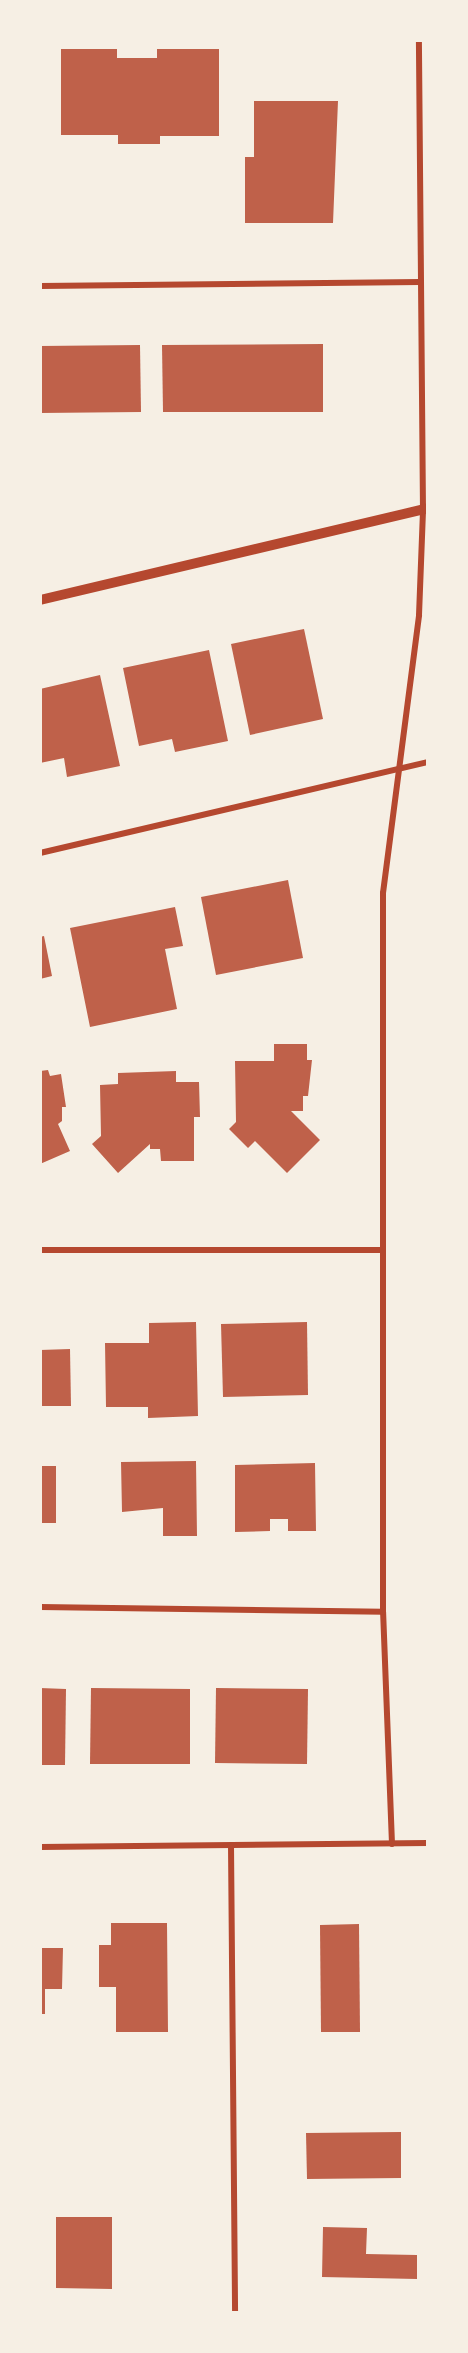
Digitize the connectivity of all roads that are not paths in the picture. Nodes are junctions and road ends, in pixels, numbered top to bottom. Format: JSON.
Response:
{"nodes":[{"id":1,"x":419,"y":40,"type":"edge"},
{"id":2,"x":420,"y":282,"type":"junction"},
{"id":3,"x":40,"y":286,"type":"edge"},
{"id":4,"x":425,"y":509,"type":"edge"},
{"id":5,"x":40,"y":600,"type":"edge"},
{"id":6,"x":428,"y":762,"type":"edge"},
{"id":7,"x":399,"y":768,"type":"junction"},
{"id":8,"x":40,"y":853,"type":"edge"},
{"id":9,"x":40,"y":1250,"type":"edge"},
{"id":10,"x":383,"y":1250,"type":"junction"},
{"id":11,"x":40,"y":1607,"type":"edge"},
{"id":12,"x":383,"y":1612,"type":"junction"},
{"id":13,"x":392,"y":1844,"type":"junction"},
{"id":14,"x":428,"y":1844,"type":"edge"},
{"id":15,"x":231,"y":1845,"type":"junction"},
{"id":16,"x":40,"y":1846,"type":"edge"},
{"id":17,"x":235,"y":2313,"type":"edge"}],
"edges":[{"from":1,"to":2,"type":"street"},
{"from":2,"to":3,"type":"street"},
{"from":2,"to":4,"type":"street"},
{"from":4,"to":5,"type":"street"},
{"from":4,"to":7,"type":"street"},
{"from":6,"to":7,"type":"street"},
{"from":7,"to":8,"type":"street"},
{"from":7,"to":10,"type":"street"},
{"from":9,"to":10,"type":"street"},
{"from":10,"to":12,"type":"street"},
{"from":11,"to":12,"type":"street"},
{"from":12,"to":13,"type":"street"},
{"from":13,"to":14,"type":"street"},
{"from":13,"to":15,"type":"street"},
{"from":15,"to":16,"type":"street"},
{"from":15,"to":17,"type":"street"}]}
